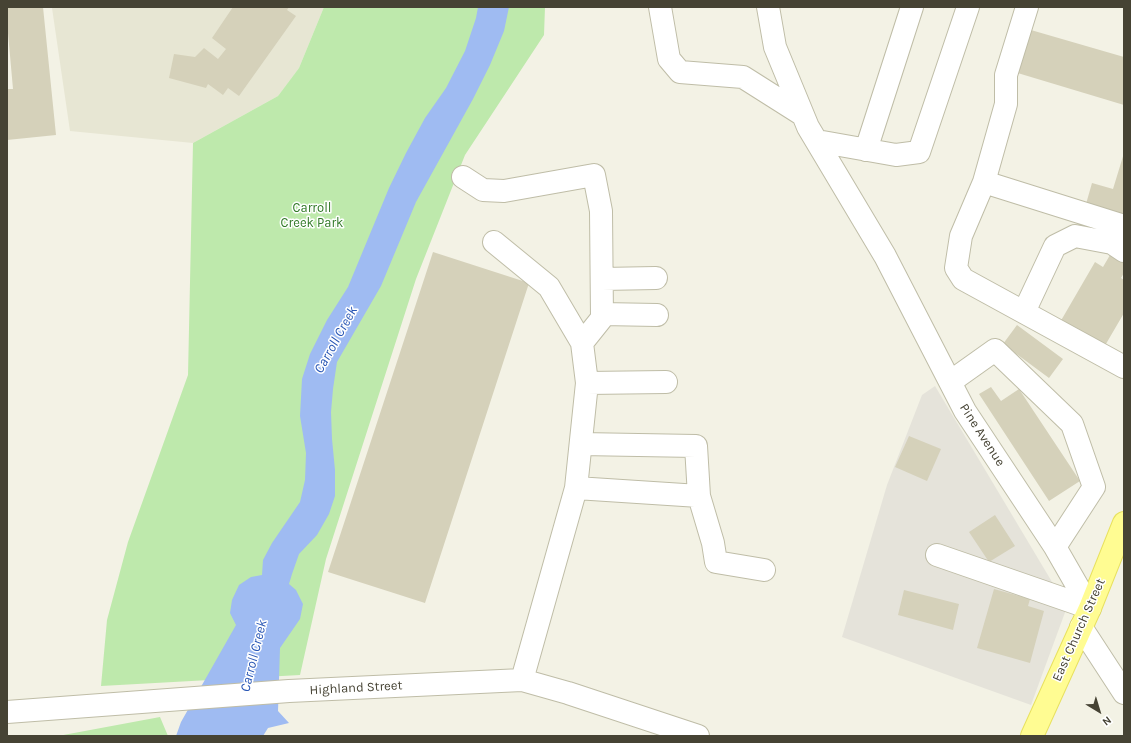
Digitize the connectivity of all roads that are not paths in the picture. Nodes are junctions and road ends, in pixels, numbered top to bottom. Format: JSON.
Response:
{"nodes":[{"id":1,"x":660,"y":7,"type":"edge"},
{"id":2,"x":768,"y":7,"type":"edge"},
{"id":3,"x":912,"y":7,"type":"edge"},
{"id":4,"x":968,"y":7,"type":"edge"},
{"id":5,"x":1028,"y":7,"type":"edge"},
{"id":6,"x":803,"y":115,"type":"junction"},
{"id":7,"x":817,"y":141,"type":"junction"},
{"id":8,"x":866,"y":150,"type":"junction"},
{"id":9,"x":463,"y":177,"type":"dead end"},
{"id":10,"x":984,"y":182,"type":"junction"},
{"id":11,"x":1124,"y":226,"type":"edge"},
{"id":12,"x":494,"y":242,"type":"dead end"},
{"id":13,"x":1124,"y":251,"type":"edge"},
{"id":14,"x":656,"y":278,"type":"dead end"},
{"id":15,"x":602,"y":279,"type":"junction"},
{"id":16,"x":1024,"y":312,"type":"junction"},
{"id":17,"x":602,"y":314,"type":"junction"},
{"id":18,"x":657,"y":315,"type":"dead end"},
{"id":19,"x":582,"y":342,"type":"junction"},
{"id":20,"x":1124,"y":367,"type":"edge"},
{"id":21,"x":666,"y":382,"type":"dead end"},
{"id":22,"x":950,"y":382,"type":"junction"},
{"id":23,"x":587,"y":383,"type":"junction"},
{"id":24,"x":581,"y":444,"type":"junction"},
{"id":25,"x":576,"y":488,"type":"junction"},
{"id":26,"x":699,"y":496,"type":"junction"},
{"id":27,"x":1124,"y":524,"type":"edge"},
{"id":28,"x":1055,"y":547,"type":"junction"},
{"id":29,"x":937,"y":555,"type":"dead end"},
{"id":30,"x":764,"y":570,"type":"dead end"},
{"id":31,"x":1086,"y":617,"type":"junction"},
{"id":32,"x":522,"y":680,"type":"junction"},
{"id":33,"x":1124,"y":693,"type":"edge"},
{"id":34,"x":7,"y":712,"type":"edge"},
{"id":35,"x":698,"y":736,"type":"edge"},
{"id":36,"x":1032,"y":736,"type":"edge"}],
"edges":[{"from":1,"to":6,"type":"street"},
{"from":2,"to":6,"type":"street","name":"Pine Avenue"},
{"from":3,"to":8,"type":"street"},
{"from":4,"to":8,"type":"street"},
{"from":5,"to":10,"type":"street"},
{"from":6,"to":7,"type":"street","name":"Pine Avenue"},
{"from":7,"to":8,"type":"street"},
{"from":7,"to":22,"type":"street","name":"Pine Avenue"},
{"from":9,"to":15,"type":"street"},
{"from":10,"to":11,"type":"street"},
{"from":10,"to":16,"type":"street"},
{"from":12,"to":19,"type":"street"},
{"from":13,"to":16,"type":"street"},
{"from":14,"to":15,"type":"street"},
{"from":15,"to":17,"type":"street"},
{"from":16,"to":20,"type":"street"},
{"from":17,"to":18,"type":"street"},
{"from":17,"to":19,"type":"street"},
{"from":19,"to":23,"type":"street"},
{"from":21,"to":23,"type":"street"},
{"from":22,"to":28,"type":"street","name":"Pine Avenue"},
{"from":22,"to":28,"type":"street"},
{"from":23,"to":24,"type":"street"},
{"from":24,"to":25,"type":"street"},
{"from":24,"to":26,"type":"street"},
{"from":25,"to":26,"type":"street"},
{"from":25,"to":32,"type":"street"},
{"from":26,"to":30,"type":"street"},
{"from":27,"to":31,"type":"main road","name":"East Church Street"},
{"from":28,"to":31,"type":"street","name":"Pine Avenue"},
{"from":29,"to":31,"type":"street"},
{"from":31,"to":33,"type":"street","name":"Pine Avenue"},
{"from":31,"to":36,"type":"main road","name":"East Church Street"},
{"from":32,"to":34,"type":"street","name":"Highland Street"},
{"from":32,"to":35,"type":"street","name":"Highland Street"}]}
